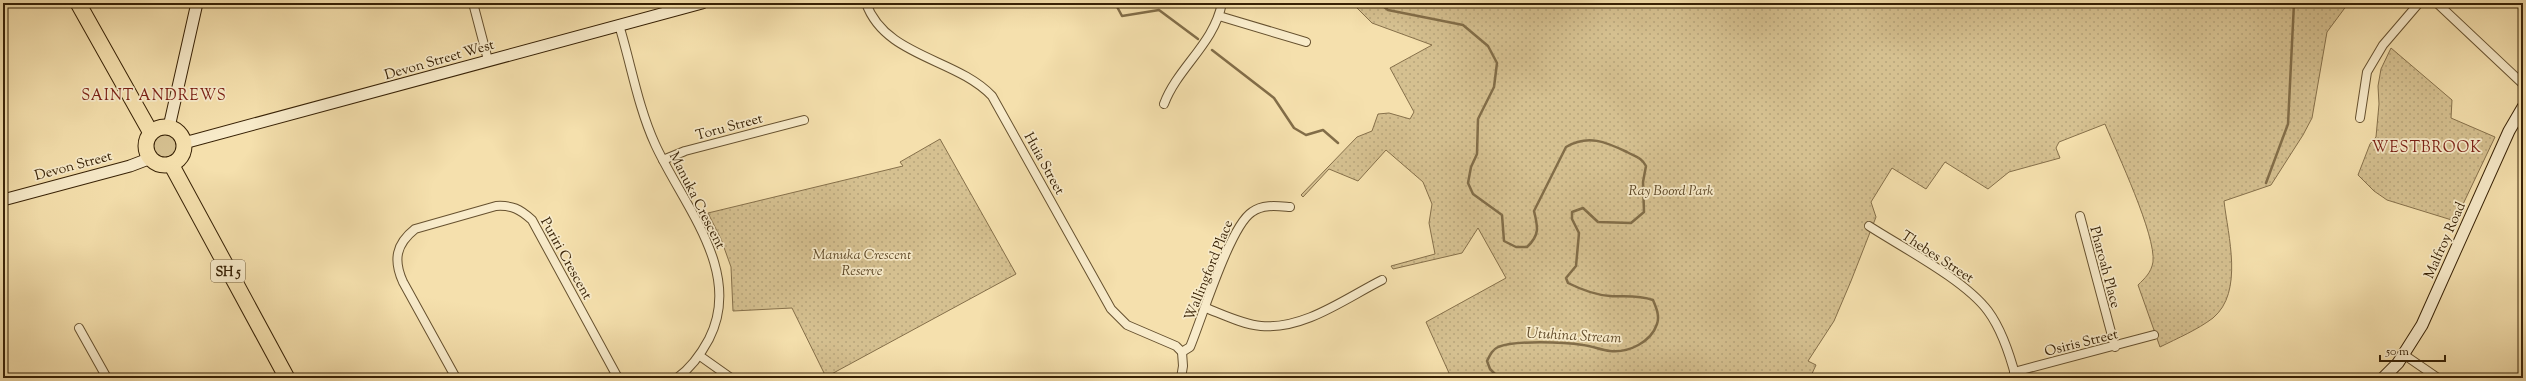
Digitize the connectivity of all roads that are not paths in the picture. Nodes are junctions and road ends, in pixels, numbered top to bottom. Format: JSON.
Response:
{"nodes":[{"id":1,"x":78,"y":3,"type":"edge"},
{"id":2,"x":197,"y":3,"type":"edge"},
{"id":3,"x":472,"y":3,"type":"edge"},
{"id":4,"x":702,"y":3,"type":"edge"},
{"id":5,"x":866,"y":3,"type":"edge"},
{"id":6,"x":1222,"y":3,"type":"edge"},
{"id":7,"x":2420,"y":3,"type":"edge"},
{"id":8,"x":2436,"y":3,"type":"edge"},
{"id":9,"x":1219,"y":16,"type":"junction"},
{"id":10,"x":619,"y":25,"type":"junction"},
{"id":11,"x":1306,"y":42,"type":"dead end"},
{"id":12,"x":488,"y":60,"type":"junction"},
{"id":13,"x":2523,"y":84,"type":"edge"},
{"id":14,"x":1164,"y":104,"type":"dead end"},
{"id":15,"x":2523,"y":107,"type":"edge"},
{"id":16,"x":2360,"y":118,"type":"dead end"},
{"id":17,"x":804,"y":120,"type":"dead end"},
{"id":18,"x":169,"y":128,"type":"junction"},
{"id":19,"x":151,"y":133,"type":"junction"},
{"id":20,"x":184,"y":143,"type":"junction"},
{"id":21,"x":151,"y":158,"type":"junction"},
{"id":22,"x":663,"y":160,"type":"junction"},
{"id":23,"x":171,"y":164,"type":"junction"},
{"id":24,"x":3,"y":200,"type":"edge"},
{"id":25,"x":1290,"y":206,"type":"dead end"},
{"id":26,"x":2080,"y":216,"type":"dead end"},
{"id":27,"x":1869,"y":226,"type":"dead end"},
{"id":28,"x":1382,"y":280,"type":"dead end"},
{"id":29,"x":1206,"y":308,"type":"junction"},
{"id":30,"x":79,"y":328,"type":"dead end"},
{"id":31,"x":2154,"y":336,"type":"dead end"},
{"id":32,"x":2115,"y":347,"type":"junction"},
{"id":33,"x":1182,"y":352,"type":"junction"},
{"id":34,"x":2403,"y":354,"type":"junction"},
{"id":35,"x":700,"y":356,"type":"junction"},
{"id":36,"x":2015,"y":375,"type":"edge"},
{"id":37,"x":107,"y":378,"type":"edge"},
{"id":38,"x":287,"y":378,"type":"edge"},
{"id":39,"x":456,"y":378,"type":"edge"},
{"id":40,"x":618,"y":378,"type":"edge"},
{"id":41,"x":677,"y":378,"type":"edge"},
{"id":42,"x":731,"y":378,"type":"edge"},
{"id":43,"x":1180,"y":378,"type":"edge"},
{"id":44,"x":2383,"y":378,"type":"edge"},
{"id":45,"x":2438,"y":378,"type":"edge"}],
"edges":[{"from":1,"to":19,"type":"highway"},
{"from":2,"to":18,"type":"main road"},
{"from":3,"to":12,"type":"street"},
{"from":4,"to":10,"type":"main road","name":"Devon Street West"},
{"from":5,"to":33,"type":"street","name":"Huia Street"},
{"from":6,"to":9,"type":"street"},
{"from":7,"to":16,"type":"street"},
{"from":8,"to":13,"type":"street"},
{"from":9,"to":11,"type":"street"},
{"from":9,"to":14,"type":"street"},
{"from":10,"to":12,"type":"main road","name":"Devon Street West"},
{"from":10,"to":22,"type":"street","name":"Manuka Crescent"},
{"from":12,"to":20,"type":"main road","name":"Devon Street West"},
{"from":15,"to":34,"type":"main road","name":"Malfroy Road"},
{"from":17,"to":22,"type":"street","name":"Toru Street"},
{"from":18,"to":19,"type":"highway"},
{"from":18,"to":20,"type":"highway"},
{"from":19,"to":21,"type":"highway"},
{"from":20,"to":23,"type":"highway"},
{"from":21,"to":23,"type":"highway"},
{"from":21,"to":24,"type":"main road","name":"Devon Street"},
{"from":22,"to":35,"type":"street","name":"Manuka Crescent"},
{"from":23,"to":38,"type":"highway","number":"SH 5"},
{"from":25,"to":29,"type":"street","name":"Wallingford Place"},
{"from":26,"to":32,"type":"street","name":"Pharoah Place"},
{"from":27,"to":36,"type":"street","name":"Thebes Street"},
{"from":28,"to":29,"type":"street"},
{"from":29,"to":33,"type":"street","name":"Wallingford Place"},
{"from":30,"to":37,"type":"street"},
{"from":31,"to":32,"type":"street","name":"Osiris Street"},
{"from":32,"to":36,"type":"street","name":"Osiris Street"},
{"from":33,"to":43,"type":"street"},
{"from":34,"to":44,"type":"main road","name":"Malfroy Road"},
{"from":34,"to":45,"type":"street"},
{"from":35,"to":41,"type":"street","name":"Manuka Crescent"},
{"from":35,"to":42,"type":"street"},
{"from":39,"to":40,"type":"street","name":"Puriri Crescent"}]}
